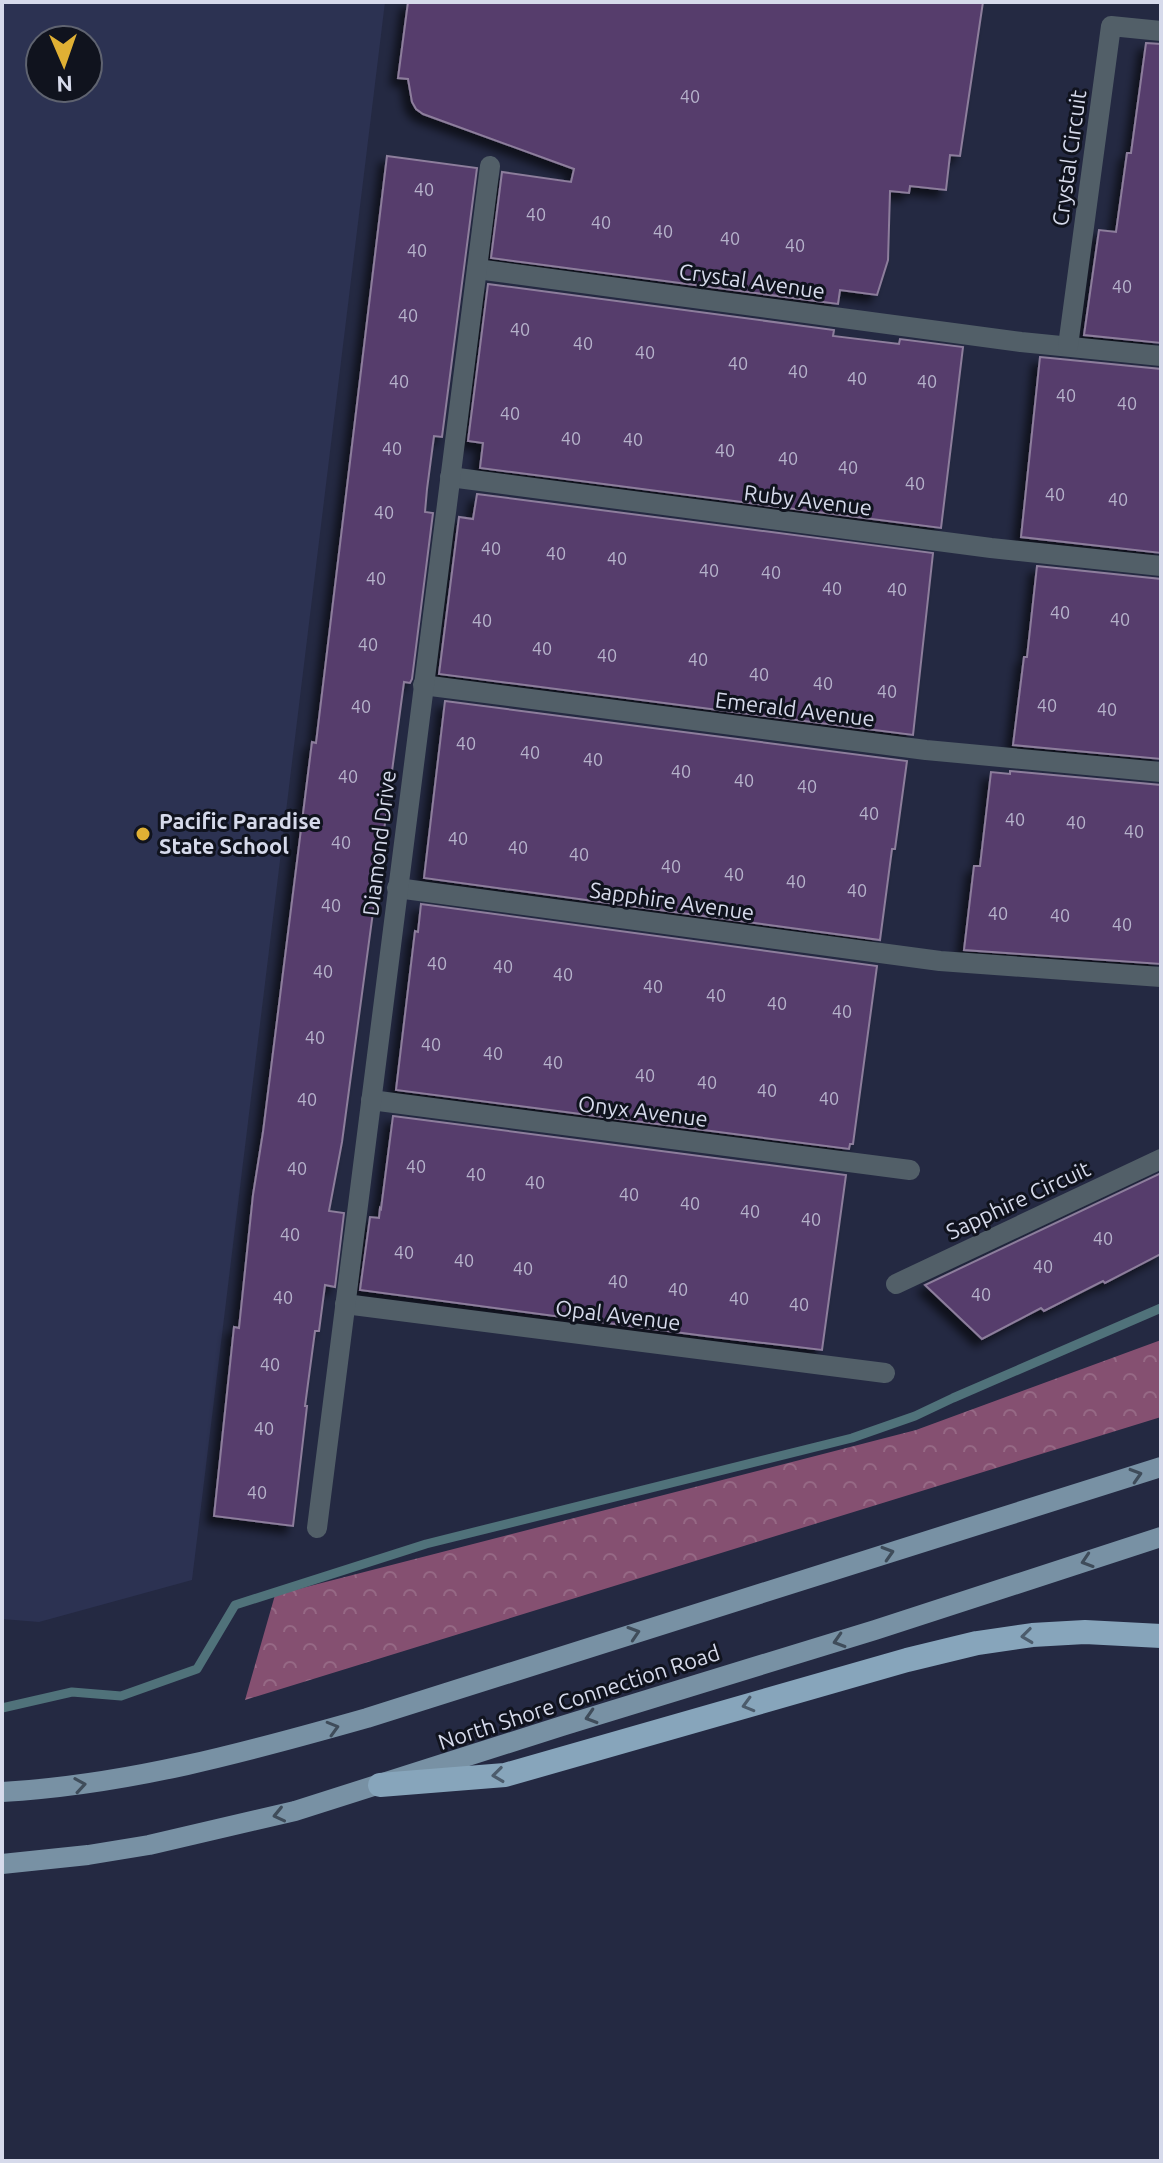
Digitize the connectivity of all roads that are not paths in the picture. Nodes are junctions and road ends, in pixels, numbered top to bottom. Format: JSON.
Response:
{"nodes":[{"id":1,"x":1161,"y":31,"type":"edge"},
{"id":2,"x":490,"y":166,"type":"dead end"},
{"id":3,"x":477,"y":269,"type":"junction"},
{"id":4,"x":1068,"y":346,"type":"junction"},
{"id":5,"x":1161,"y":356,"type":"edge"},
{"id":6,"x":450,"y":477,"type":"junction"},
{"id":7,"x":1161,"y":566,"type":"edge"},
{"id":8,"x":423,"y":685,"type":"junction"},
{"id":9,"x":1161,"y":772,"type":"edge"},
{"id":10,"x":397,"y":888,"type":"junction"},
{"id":11,"x":1161,"y":977,"type":"edge"},
{"id":12,"x":371,"y":1100,"type":"junction"},
{"id":13,"x":1161,"y":1159,"type":"edge"},
{"id":14,"x":910,"y":1170,"type":"dead end"},
{"id":15,"x":896,"y":1284,"type":"dead end"},
{"id":16,"x":345,"y":1304,"type":"junction"},
{"id":17,"x":885,"y":1373,"type":"dead end"},
{"id":18,"x":1161,"y":1467,"type":"edge"},
{"id":19,"x":317,"y":1528,"type":"dead end"},
{"id":20,"x":1161,"y":1537,"type":"edge"},
{"id":21,"x":1161,"y":1636,"type":"edge"},
{"id":22,"x":380,"y":1785,"type":"junction"},
{"id":23,"x":2,"y":1792,"type":"edge"},
{"id":24,"x":2,"y":1864,"type":"edge"}],
"edges":[{"from":1,"to":4,"type":"street","name":"Crystal Circuit"},
{"from":2,"to":3,"type":"street","name":"Diamond Drive"},
{"from":3,"to":4,"type":"street","name":"Crystal Avenue"},
{"from":3,"to":6,"type":"street","name":"Diamond Drive"},
{"from":4,"to":5,"type":"street"},
{"from":6,"to":7,"type":"street","name":"Ruby Avenue"},
{"from":6,"to":8,"type":"street","name":"Diamond Drive"},
{"from":8,"to":9,"type":"street","name":"Emerald Avenue"},
{"from":8,"to":10,"type":"street","name":"Diamond Drive"},
{"from":10,"to":11,"type":"street","name":"Sapphire Avenue"},
{"from":10,"to":12,"type":"street","name":"Diamond Drive"},
{"from":12,"to":14,"type":"street","name":"Onyx Avenue"},
{"from":12,"to":16,"type":"street","name":"Diamond Drive"},
{"from":13,"to":15,"type":"street","name":"Sapphire Circuit"},
{"from":16,"to":17,"type":"street","name":"Opal Avenue"},
{"from":16,"to":19,"type":"street","name":"Diamond Drive"},
{"from":23,"to":18,"type":"main road","name":"North Shore Connection Road","one_way":true},
{"from":20,"to":22,"type":"main road","name":"North Shore Connection Road","one_way":true},
{"from":21,"to":22,"type":"highway","one_way":true},
{"from":22,"to":24,"type":"main road","name":"North Shore Connection Road","one_way":true}]}
